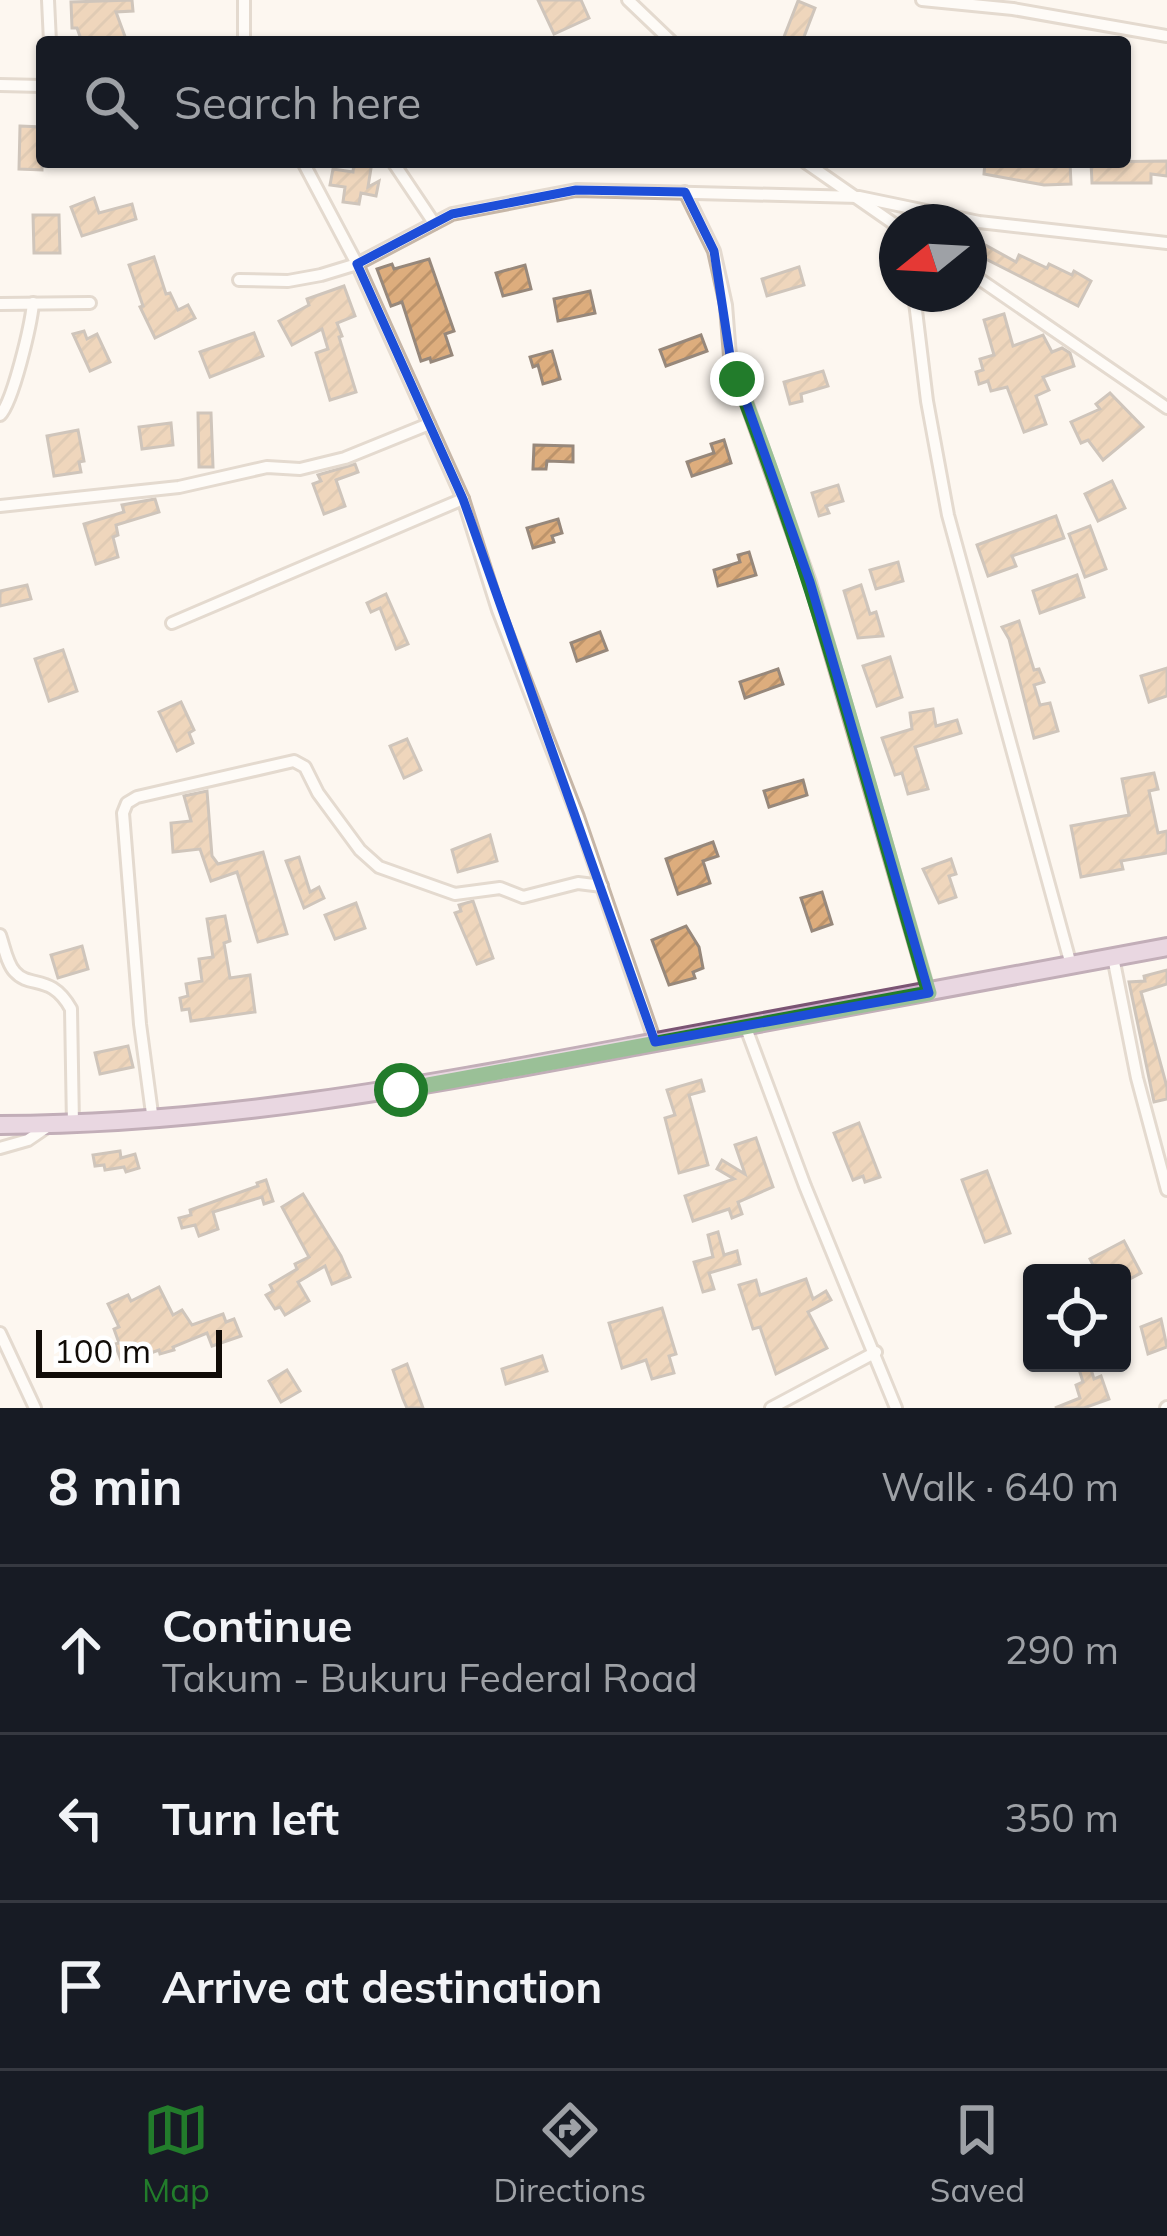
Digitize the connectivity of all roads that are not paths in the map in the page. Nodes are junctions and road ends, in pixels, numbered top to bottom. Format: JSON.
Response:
{"nodes":[{"id":1,"x":48,"y":0,"type":"edge"},
{"id":2,"x":244,"y":0,"type":"edge"},
{"id":3,"x":628,"y":0,"type":"edge"},
{"id":4,"x":925,"y":0,"type":"edge"},
{"id":5,"x":50,"y":36,"type":"edge"},
{"id":6,"x":244,"y":36,"type":"edge"},
{"id":7,"x":666,"y":36,"type":"edge"},
{"id":8,"x":1167,"y":36,"type":"edge"},
{"id":9,"x":0,"y":85,"type":"edge"},
{"id":10,"x":36,"y":86,"type":"edge"},
{"id":11,"x":306,"y":168,"type":"edge"},
{"id":12,"x":397,"y":168,"type":"edge"},
{"id":13,"x":815,"y":168,"type":"edge"},
{"id":14,"x":685,"y":192,"type":"junction"},
{"id":15,"x":859,"y":197,"type":"junction"},
{"id":16,"x":879,"y":212,"type":"edge"},
{"id":17,"x":434,"y":223,"type":"junction"},
{"id":18,"x":1167,"y":243,"type":"edge"},
{"id":19,"x":357,"y":264,"type":"junction"},
{"id":20,"x":239,"y":280,"type":"dead end"},
{"id":21,"x":987,"y":284,"type":"edge"},
{"id":22,"x":33,"y":303,"type":"junction"},
{"id":23,"x":90,"y":303,"type":"dead end"},
{"id":24,"x":0,"y":304,"type":"edge"},
{"id":25,"x":916,"y":312,"type":"edge"},
{"id":26,"x":1167,"y":408,"type":"edge"},
{"id":27,"x":0,"y":415,"type":"edge"},
{"id":28,"x":430,"y":424,"type":"junction"},
{"id":29,"x":464,"y":499,"type":"junction"},
{"id":30,"x":0,"y":506,"type":"edge"},
{"id":31,"x":172,"y":623,"type":"dead end"},
{"id":32,"x":602,"y":886,"type":"junction"},
{"id":33,"x":0,"y":935,"type":"edge"},
{"id":34,"x":1167,"y":947,"type":"edge"},
{"id":35,"x":1113,"y":957,"type":"junction"},
{"id":36,"x":1071,"y":965,"type":"junction"},
{"id":37,"x":929,"y":993,"type":"junction"},
{"id":38,"x":746,"y":1028,"type":"junction"},
{"id":39,"x":656,"y":1042,"type":"junction"},
{"id":40,"x":153,"y":1121,"type":"junction"},
{"id":41,"x":50,"y":1124,"type":"junction"},
{"id":42,"x":0,"y":1125,"type":"edge"},
{"id":43,"x":73,"y":1125,"type":"junction"},
{"id":44,"x":0,"y":1148,"type":"edge"},
{"id":45,"x":1167,"y":1190,"type":"edge"},
{"id":46,"x":0,"y":1333,"type":"edge"},
{"id":47,"x":876,"y":1352,"type":"junction"},
{"id":48,"x":35,"y":1408,"type":"edge"},
{"id":49,"x":771,"y":1408,"type":"edge"},
{"id":50,"x":896,"y":1408,"type":"edge"}],
"edges":[{"from":1,"to":5,"type":"street"},
{"from":2,"to":6,"type":"street"},
{"from":3,"to":7,"type":"street"},
{"from":4,"to":8,"type":"street"},
{"from":9,"to":10,"type":"street"},
{"from":11,"to":19,"type":"street"},
{"from":12,"to":17,"type":"street"},
{"from":13,"to":15,"type":"street"},
{"from":14,"to":15,"type":"street"},
{"from":14,"to":17,"type":"street"},
{"from":14,"to":37,"type":"street"},
{"from":15,"to":16,"type":"street"},
{"from":15,"to":18,"type":"street"},
{"from":17,"to":19,"type":"street"},
{"from":19,"to":20,"type":"street"},
{"from":19,"to":28,"type":"street"},
{"from":21,"to":26,"type":"street"},
{"from":22,"to":23,"type":"street"},
{"from":22,"to":24,"type":"street"},
{"from":22,"to":27,"type":"street"},
{"from":25,"to":36,"type":"street"},
{"from":28,"to":29,"type":"street"},
{"from":28,"to":30,"type":"street"},
{"from":29,"to":31,"type":"street"},
{"from":29,"to":32,"type":"street"},
{"from":32,"to":39,"type":"street"},
{"from":32,"to":40,"type":"street"},
{"from":33,"to":43,"type":"street"},
{"from":34,"to":35,"type":"main road"},
{"from":35,"to":36,"type":"main road"},
{"from":35,"to":45,"type":"street"},
{"from":36,"to":37,"type":"main road"},
{"from":37,"to":38,"type":"main road"},
{"from":38,"to":39,"type":"main road"},
{"from":38,"to":47,"type":"street"},
{"from":39,"to":40,"type":"main road"},
{"from":40,"to":43,"type":"main road"},
{"from":41,"to":42,"type":"main road"},
{"from":41,"to":43,"type":"main road"},
{"from":41,"to":44,"type":"street"},
{"from":46,"to":48,"type":"street"},
{"from":47,"to":49,"type":"street"},
{"from":47,"to":50,"type":"street"}]}
